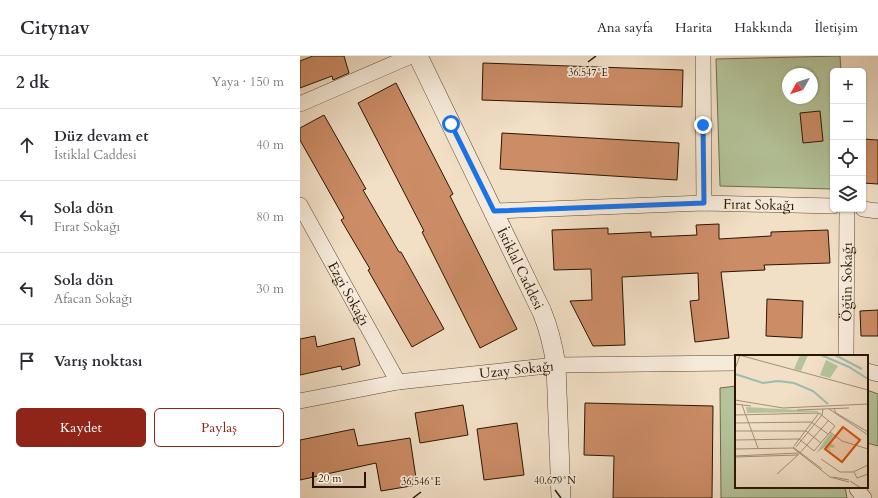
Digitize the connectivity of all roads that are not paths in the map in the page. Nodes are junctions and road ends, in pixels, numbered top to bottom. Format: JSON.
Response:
{"nodes":[{"id":1,"x":411,"y":56,"type":"edge"},
{"id":2,"x":418,"y":56,"type":"edge"},
{"id":3,"x":703,"y":56,"type":"edge"},
{"id":4,"x":300,"y":104,"type":"edge"},
{"id":5,"x":704,"y":203,"type":"junction"},
{"id":6,"x":300,"y":205,"type":"edge"},
{"id":7,"x":830,"y":206,"type":"edge"},
{"id":8,"x":866,"y":209,"type":"edge"},
{"id":9,"x":494,"y":211,"type":"junction"},
{"id":10,"x":878,"y":211,"type":"edge"},
{"id":11,"x":847,"y":212,"type":"edge"},
{"id":12,"x":846,"y":355,"type":"edge"},
{"id":13,"x":735,"y":363,"type":"edge"},
{"id":14,"x":556,"y":365,"type":"junction"},
{"id":15,"x":868,"y":371,"type":"edge"},
{"id":16,"x":878,"y":374,"type":"edge"},
{"id":17,"x":398,"y":382,"type":"junction"},
{"id":18,"x":300,"y":401,"type":"edge"},
{"id":19,"x":560,"y":498,"type":"edge"}],
"edges":[{"from":1,"to":4,"type":"street"},
{"from":2,"to":9,"type":"street","name":"İstiklal Caddesi"},
{"from":3,"to":5,"type":"street"},
{"from":5,"to":7,"type":"street","name":"Fırat Sokağı"},
{"from":5,"to":9,"type":"street","name":"Fırat Sokağı"},
{"from":6,"to":17,"type":"street","name":"Ezgi Sokağı"},
{"from":8,"to":10,"type":"street"},
{"from":9,"to":14,"type":"street","name":"İstiklal Caddesi"},
{"from":11,"to":12,"type":"street","name":"Öğün Sokağı"},
{"from":13,"to":14,"type":"street","name":"Uzay Sokağı"},
{"from":14,"to":17,"type":"street","name":"Uzay Sokağı"},
{"from":14,"to":19,"type":"street","name":"İstiklal Caddesi"},
{"from":15,"to":16,"type":"street"},
{"from":17,"to":18,"type":"street","name":"Uzay Sokağı"}]}
